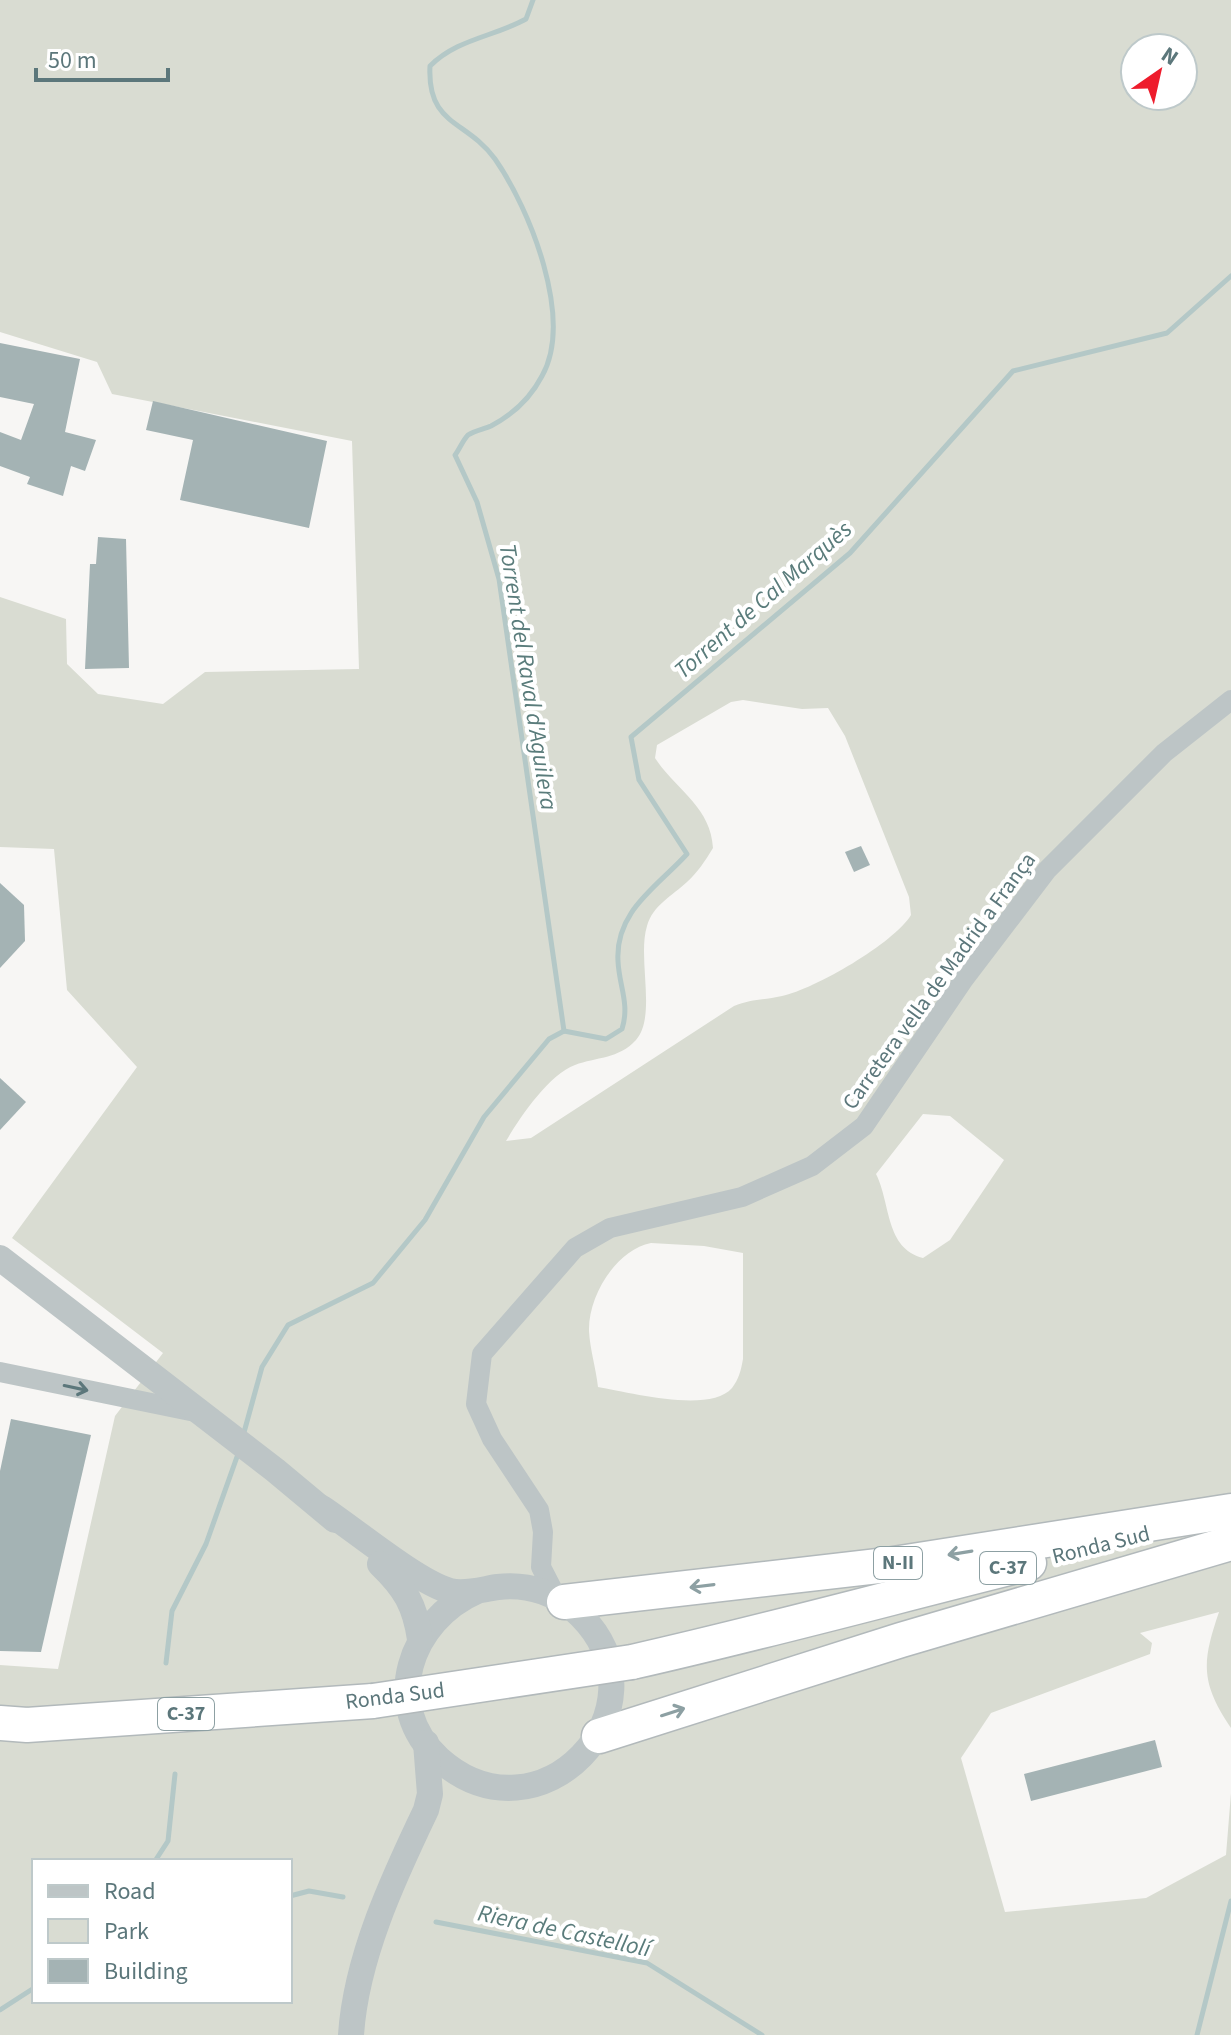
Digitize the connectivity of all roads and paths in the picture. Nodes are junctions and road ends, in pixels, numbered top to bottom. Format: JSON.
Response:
{"nodes":[{"id":1,"x":1231,"y":700,"type":"edge"},
{"id":2,"x":0,"y":1258,"type":"edge"},
{"id":3,"x":0,"y":1372,"type":"edge"},
{"id":4,"x":203,"y":1414,"type":"junction"},
{"id":5,"x":322,"y":1508,"type":"junction"},
{"id":6,"x":1230,"y":1528,"type":"edge"},
{"id":7,"x":540,"y":1551,"type":"junction"},
{"id":8,"x":508,"y":1587,"type":"junction"},
{"id":9,"x":477,"y":1591,"type":"junction"},
{"id":10,"x":560,"y":1600,"type":"junction"},
{"id":11,"x":420,"y":1639,"type":"junction"},
{"id":12,"x":0,"y":1723,"type":"edge"},
{"id":13,"x":599,"y":1736,"type":"junction"},
{"id":14,"x":426,"y":1743,"type":"junction"},
{"id":15,"x":476,"y":1782,"type":"junction"},
{"id":16,"x":426,"y":1810,"type":"junction"},
{"id":17,"x":351,"y":2035,"type":"edge"}],
"edges":[{"from":1,"to":7,"type":"street","name":"Carretera vella de Madrid a França"},
{"from":2,"to":4,"type":"street","number":"N-II"},
{"from":3,"to":4,"type":"street","one_way":true},
{"from":4,"to":5,"type":"street","number":"N-II"},
{"from":5,"to":9,"type":"street","number":"N-II"},
{"from":5,"to":11,"type":"street","number":"N-II"},
{"from":6,"to":10,"type":"highway","number":"N-II","one_way":true},
{"from":6,"to":12,"type":"highway","name":"Ronda Sud","number":"C-37","bridge":true},
{"from":13,"to":6,"type":"highway","number":"N-II","one_way":true},
{"from":7,"to":8,"type":"street"},
{"from":7,"to":10,"type":"street","name":"Carretera vella de Madrid a França"},
{"from":8,"to":9,"type":"street","number":"N-II"},
{"from":8,"to":10,"type":"street","number":"N-II"},
{"from":9,"to":11,"type":"street","number":"N-II"},
{"from":10,"to":13,"type":"street"},
{"from":11,"to":14,"type":"street","number":"N-II"},
{"from":13,"to":15,"type":"street","number":"N-II"},
{"from":14,"to":15,"type":"street","number":"N-II"},
{"from":14,"to":16,"type":"street"},
{"from":15,"to":16,"type":"street"},
{"from":16,"to":17,"type":"street"}]}
